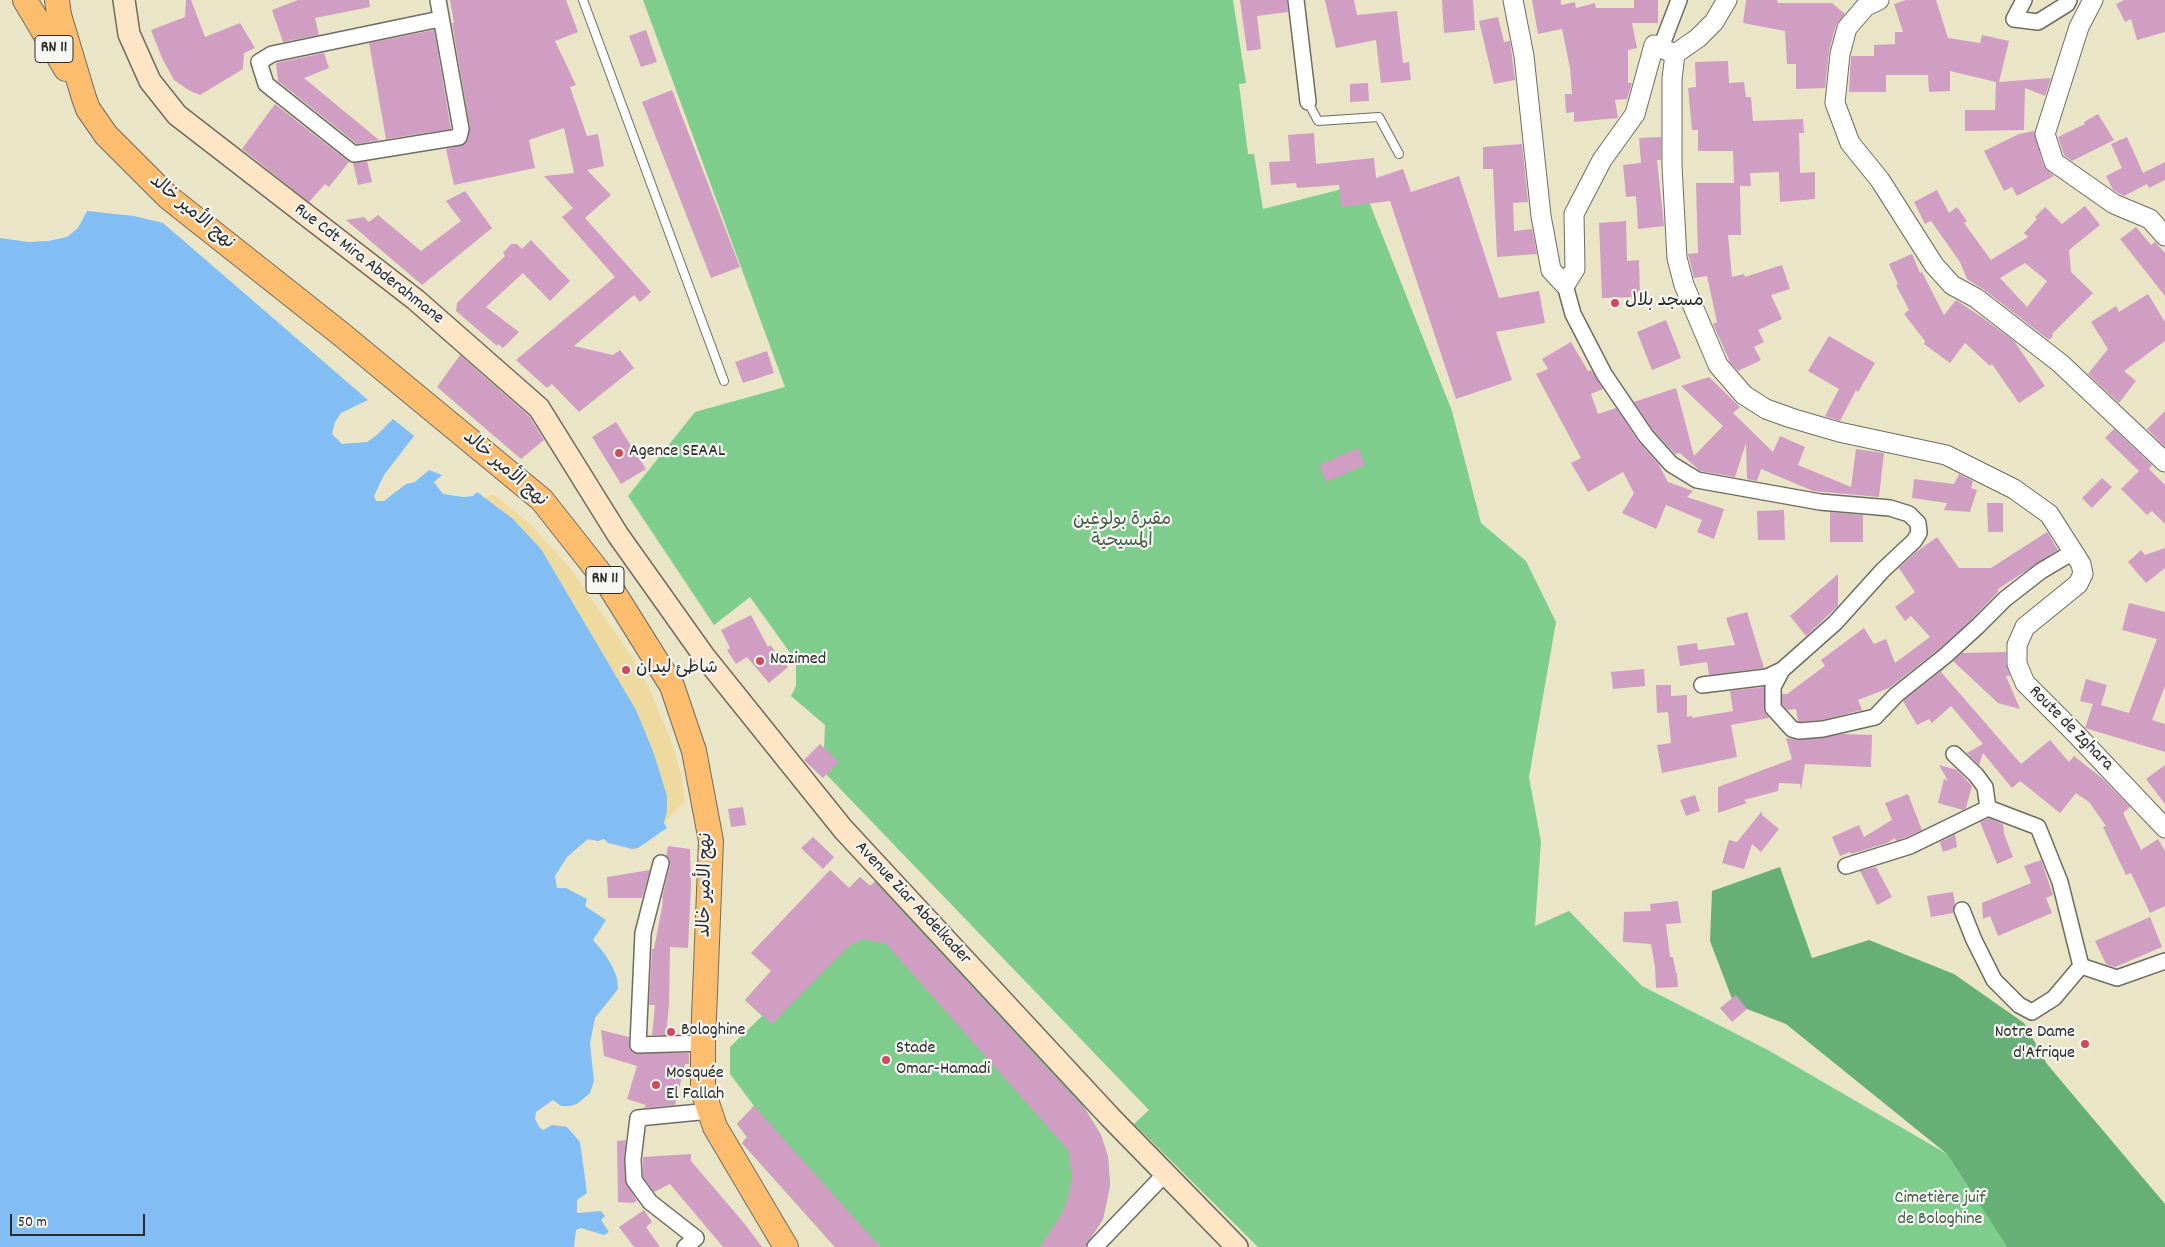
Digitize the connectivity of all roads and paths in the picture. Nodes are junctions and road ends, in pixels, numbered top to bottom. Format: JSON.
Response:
{"nodes":[{"id":1,"x":25,"y":0,"type":"edge"},
{"id":2,"x":56,"y":0,"type":"edge"},
{"id":3,"x":124,"y":0,"type":"edge"},
{"id":4,"x":438,"y":0,"type":"edge"},
{"id":5,"x":584,"y":0,"type":"edge"},
{"id":6,"x":1296,"y":0,"type":"edge"},
{"id":7,"x":1513,"y":0,"type":"edge"},
{"id":8,"x":1679,"y":0,"type":"edge"},
{"id":9,"x":1727,"y":0,"type":"edge"},
{"id":10,"x":1879,"y":0,"type":"edge"},
{"id":11,"x":2024,"y":0,"type":"edge"},
{"id":12,"x":2069,"y":0,"type":"edge"},
{"id":13,"x":2093,"y":0,"type":"edge"},
{"id":14,"x":440,"y":18,"type":"junction"},
{"id":15,"x":1668,"y":50,"type":"junction"},
{"id":16,"x":84,"y":98,"type":"junction"},
{"id":17,"x":1308,"y":102,"type":"joint"},
{"id":18,"x":1399,"y":154,"type":"dead end"},
{"id":19,"x":2165,"y":236,"type":"edge"},
{"id":20,"x":1565,"y":285,"type":"junction"},
{"id":21,"x":724,"y":381,"type":"dead end"},
{"id":22,"x":2165,"y":462,"type":"edge"},
{"id":23,"x":618,"y":536,"type":"joint"},
{"id":24,"x":2073,"y":552,"type":"junction"},
{"id":25,"x":1782,"y":670,"type":"junction"},
{"id":26,"x":1702,"y":685,"type":"dead end"},
{"id":27,"x":1954,"y":754,"type":"dead end"},
{"id":28,"x":1988,"y":808,"type":"junction"},
{"id":29,"x":2165,"y":828,"type":"edge"},
{"id":30,"x":661,"y":862,"type":"dead end"},
{"id":31,"x":1846,"y":866,"type":"dead end"},
{"id":32,"x":1962,"y":910,"type":"dead end"},
{"id":33,"x":2165,"y":961,"type":"edge"},
{"id":34,"x":2081,"y":966,"type":"junction"},
{"id":35,"x":703,"y":1043,"type":"junction"},
{"id":36,"x":710,"y":1111,"type":"junction"},
{"id":37,"x":1165,"y":1174,"type":"junction"},
{"id":38,"x":685,"y":1247,"type":"edge"},
{"id":39,"x":786,"y":1247,"type":"edge"},
{"id":40,"x":1095,"y":1247,"type":"edge"},
{"id":41,"x":1237,"y":1247,"type":"edge"}],
"edges":[{"from":1,"to":16,"type":"main road","number":"RN 11"},
{"from":2,"to":16,"type":"main road","number":"RN 11"},
{"from":3,"to":23,"type":"main road","name":"Rue Cdt Mira Abderahmane"},
{"from":4,"to":14,"type":"street"},
{"from":5,"to":21,"type":"lane"},
{"from":6,"to":17,"type":"street"},
{"from":7,"to":20,"type":"street"},
{"from":8,"to":15,"type":"street"},
{"from":9,"to":15,"type":"street"},
{"from":10,"to":22,"type":"street"},
{"from":11,"to":12,"type":"street"},
{"from":13,"to":19,"type":"street"},
{"from":14,"to":14,"type":"street"},
{"from":15,"to":20,"type":"street"},
{"from":15,"to":24,"type":"street"},
{"from":16,"to":35,"type":"main road","name":"نهج الأمير خالد","number":"RN 11"},
{"from":17,"to":18,"type":"lane"},
{"from":20,"to":25,"type":"street"},
{"from":23,"to":37,"type":"main road","name":"Avenue Ziar Abdelkader"},
{"from":24,"to":25,"type":"street"},
{"from":24,"to":29,"type":"street","name":"Route de Zghara"},
{"from":25,"to":26,"type":"street"},
{"from":27,"to":28,"type":"street"},
{"from":28,"to":31,"type":"street"},
{"from":28,"to":34,"type":"street"},
{"from":30,"to":35,"type":"street"},
{"from":32,"to":34,"type":"street"},
{"from":33,"to":34,"type":"street"},
{"from":35,"to":36,"type":"main road","name":"نهج الأمير خالد","number":"RN 11"},
{"from":36,"to":38,"type":"street"},
{"from":36,"to":39,"type":"main road","name":"نهج الأمير خالد","number":"RN 11"},
{"from":37,"to":40,"type":"street"},
{"from":37,"to":41,"type":"main road","name":"Avenue Ziar Abdelkader"}]}
